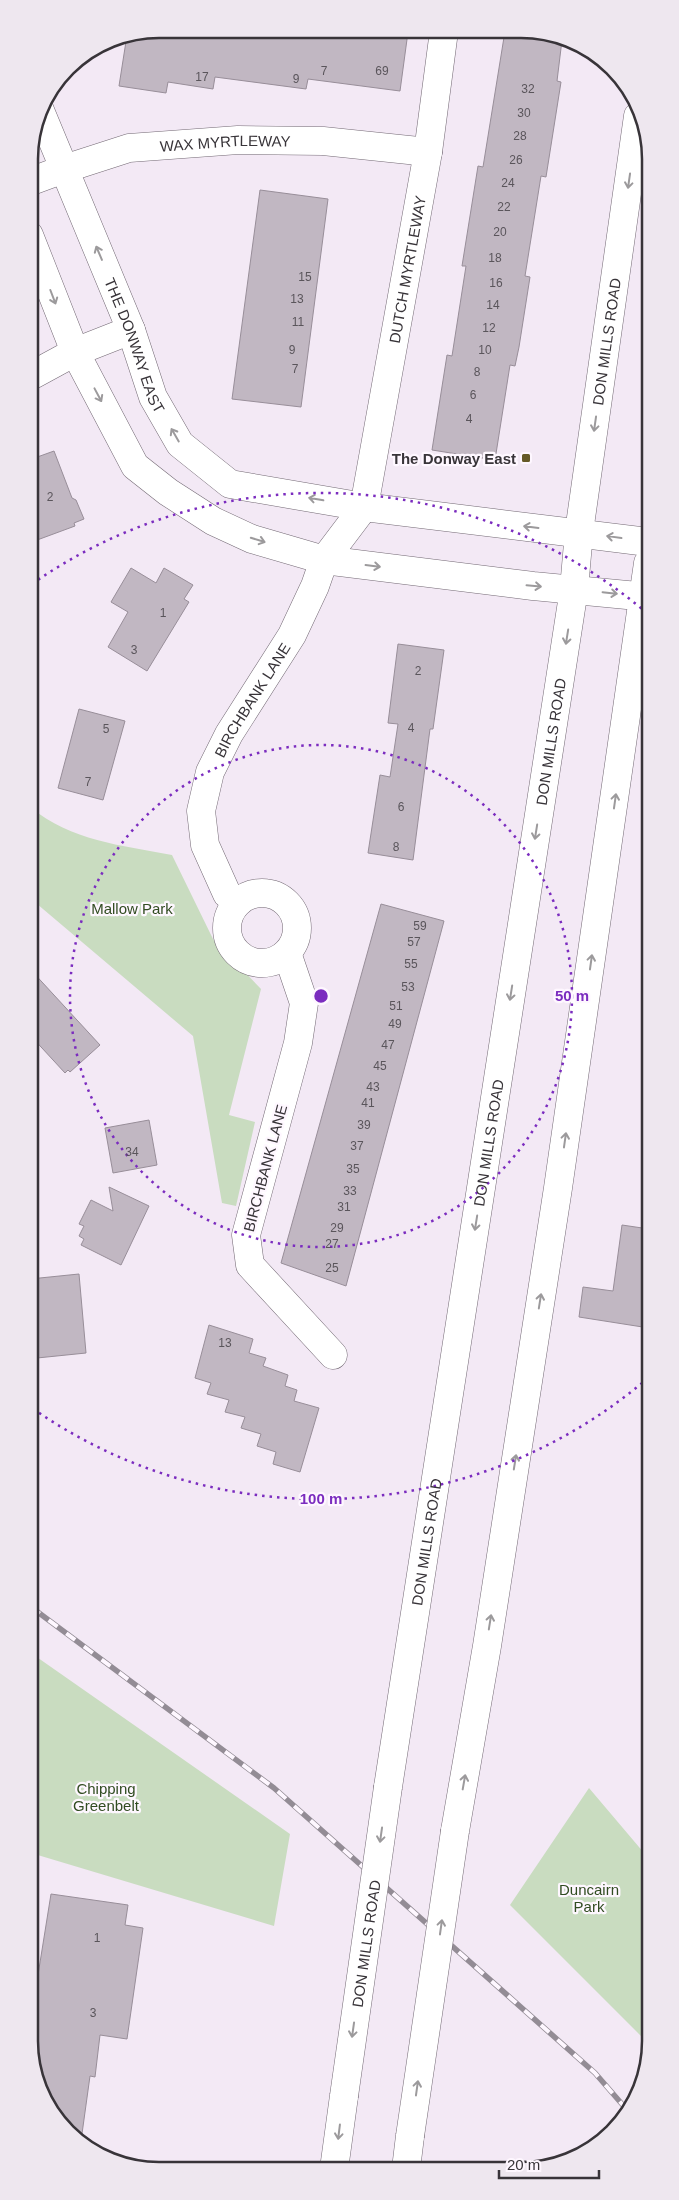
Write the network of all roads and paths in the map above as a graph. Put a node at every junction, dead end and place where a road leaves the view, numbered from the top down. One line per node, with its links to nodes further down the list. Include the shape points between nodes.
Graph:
1 (443, 38): 4 (street, DUTCH MYRTLEWAY)
2 (44, 120): 5 (street, THE DONWAY EAST)
3 (637, 126): 12 (street, DON MILLS ROAD, one-way to 12)
4 (428, 152): 5 (street, WAX MYRTLEWAY, via 323,141 238,140 129,148); 11 (street, DUTCH MYRTLEWAY)
5 (64, 168): 6 (street, WAX MYRTLEWAY); 8 (street, THE DONWAY EAST, one-way to 5)
6 (38, 178)
7 (38, 258): 9 (street, one-way to 9)
8 (131, 330): 9 (street); 11 (street, THE DONWAY EAST, one-way to 8, via 230,484 180,444 153,397)
9 (75, 352): 10 (street); 14 (street, one-way to 14, via 135,466 213,521 252,539)
10 (38, 372)
11 (364, 507): 12 (street, THE DONWAY EAST, one-way to 11); 14 (street, BIRCHBANK LANE)
12 (579, 532): 13 (street, THE DONWAY EAST, one-way to 12); 15 (street, DON MILLS ROAD)
13 (642, 541)
14 (324, 560): 15 (street, one-way to 15); 18 (street, BIRCHBANK LANE, via 292,635 229,734 210,772 202,811 205,845 227,894)
15 (574, 589): 16 (street, one-way to 16); 21 (street, DON MILLS ROAD, one-way to 21, bridge, via 388,1786)
16 (642, 597)
17 (642, 626): 22 (street, one-way to 17, bridge)
18 (238, 902): 19 (street, via 247,895 259,893 273,894 288,905 295,915 297,927 294,943); 19 (street, via 226,924 227,936 236,952 245,960 257,963 267,963)
19 (287, 953): 20 (street, BIRCHBANK LANE, via 304,1003 298,1043 246,1235 250,1265)
20 (333, 1355)
21 (335, 2162)
22 (407, 2162)

